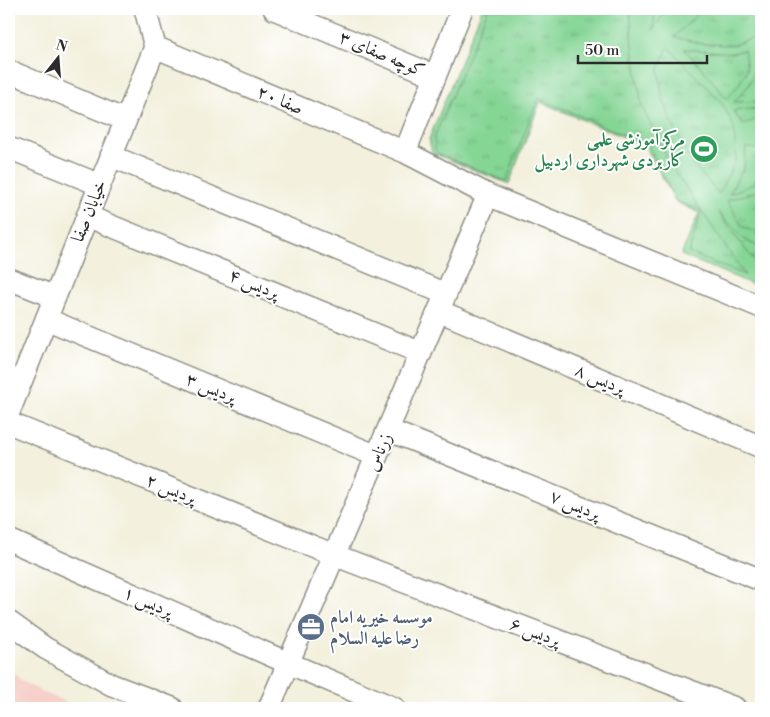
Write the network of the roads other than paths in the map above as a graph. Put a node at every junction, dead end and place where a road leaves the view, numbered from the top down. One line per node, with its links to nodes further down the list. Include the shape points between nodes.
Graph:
1 (145, 9): 4 (street)
2 (274, 9): 6 (street, کوچه صفای ۳)
3 (462, 9): 6 (street)
4 (155, 47): 7 (street, خیابان صفا); 9 (street, صفا ۲۰)
5 (9, 71): 7 (street)
6 (436, 76): 9 (street)
7 (126, 120): 10 (street, خیابان صفا)
8 (9, 148): 11 (street)
9 (405, 152): 12 (street)
10 (111, 156): 11 (street, خیابان صفا); 16 (street, پردیس ۸)
11 (100, 185): 13 (street, خیابان صفا)
12 (488, 196): 16 (street, زرناس); 17 (street)
13 (87, 216): 15 (street, خیابان صفا); 19 (street, پردیس ۴)
14 (9, 279): 15 (street)
15 (55, 297): 18 (street, خیابان صفا)
16 (443, 302): 19 (street, زرناس); 23 (street, پردیس ۸)
17 (761, 307)
18 (46, 319): 20 (street, خیابان صفا); 24 (street, پردیس ۳)
19 (421, 353): 22 (street, زرناس)
20 (9, 412)
21 (9, 423): 26 (street, پردیس ۲)
22 (388, 430): 24 (street, زرناس); 27 (street, پردیس ۷)
23 (761, 447)
24 (377, 456): 26 (street, زرناس)
25 (9, 540): 29 (street, پردیس ۱)
26 (334, 556): 29 (street, زرناس); 34 (street, پردیس ۶)
27 (761, 580)
28 (9, 622): 30 (street, via 44,648 112,685)
29 (288, 663): 32 (street, زرناس); 33 (street, پردیس ۱)
30 (126, 700): 31 (street)
31 (172, 708)
32 (269, 708)
33 (394, 708)
34 (735, 708)

